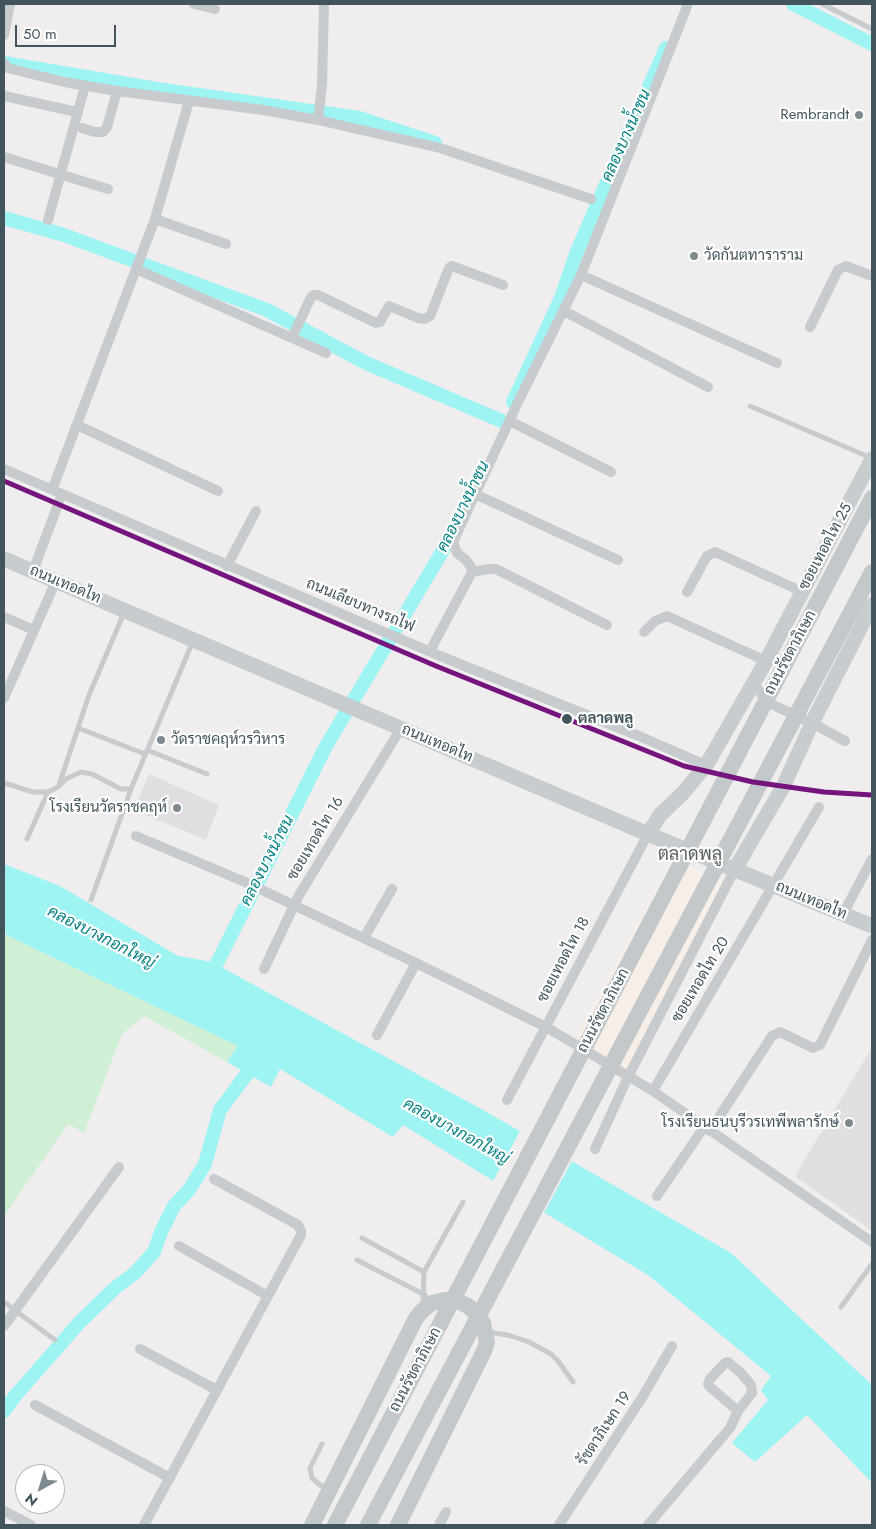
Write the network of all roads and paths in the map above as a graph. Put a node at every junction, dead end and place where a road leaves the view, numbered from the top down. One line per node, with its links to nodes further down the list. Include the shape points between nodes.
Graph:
1 (10, 4): 8 (street)
2 (194, 4): 6 (street)
3 (324, 4): 15 (street)
4 (688, 4): 25 (street)
5 (822, 4): 7 (lane)
6 (215, 9)
7 (872, 29)
8 (4, 35)
9 (4, 63): 10 (street, via 6,67 30,75)
10 (85, 86): 11 (street); 14 (street)
11 (117, 91): 13 (street); 16 (street, via 107,127 102,132)
12 (4, 96): 14 (street)
13 (189, 101): 15 (street); 21 (street)
14 (77, 112): 18 (street)
15 (318, 120): 20 (street, via 440,148)
16 (82, 128)
17 (4, 157): 18 (street)
18 (59, 174): 19 (street); 22 (street)
19 (108, 189)
20 (591, 199)
21 (154, 219): 23 (street); 24 (street)
22 (48, 220)
23 (226, 244)
24 (138, 263): 30 (street); 36 (street)
25 (581, 275): 28 (street); 32 (street)
26 (872, 276): 29 (street, via 846,266 838,270)
27 (503, 284): 30 (street, via 452,266 430,316 425,320 389,306 380,322 376,323 318,295 311,297)
28 (564, 311): 33 (street); 35 (street)
29 (810, 327)
30 (296, 330): 31 (street)
31 (326, 353)
32 (777, 363)
33 (708, 387)
34 (750, 406): 37 (lane)
35 (510, 421): 39 (street); 42 (street)
36 (77, 426): 40 (street); 41 (street)
37 (872, 459): 53 (main road, ซอยเทอดไท 25)
38 (4, 469): 41 (street, ถนนเลียบทางรถไฟ)
39 (611, 472)
40 (218, 491)
41 (57, 492): 47 (street, ถนนเลียบทางรถไฟ); 48 (street)
42 (475, 494): 46 (street); 49 (street, via 452,542)
43 (872, 498): 131 (main road, ถนนรัชดาภิเษก, bridge)
44 (256, 511): 47 (street)
45 (4, 559): 48 (main road, ถนนเทอดไท)
46 (618, 560)
47 (227, 566): 61 (street, ถนนเลียบทางรถไฟ)
48 (33, 571): 51 (main road, ถนนเทอดไท)
49 (472, 572): 57 (street, via 496,569); 61 (street)
50 (872, 572): 132 (main road, ถนนรัชดาภิเษก, bridge)
51 (56, 581): 54 (main road, ถนนเทอดไท); 58 (street)
52 (687, 592): 53 (street, via 707,556 714,552)
53 (803, 592): 62 (main road, ซอยเทอดไท 25)
54 (125, 610): 60 (main road, ถนนเทอดไท); 66 (lane, via 88,695)
55 (870, 613): 65 (main road)
56 (4, 617): 58 (street)
57 (607, 625)
58 (34, 630): 64 (street)
59 (644, 632): 62 (street, via 655,621 667,616)
60 (194, 639): 67 (main road, ถนนเทอดไท); 69 (lane)
61 (430, 652): 70 (street, ถนนเลียบทางรถไฟ)
62 (766, 661): 63 (main road, ซอยเทอดไท 25)
63 (754, 683): 65 (street, via 773,705); 70 (main road, ซอยเทอดไท 25)
64 (4, 698)
65 (812, 723): 68 (street); 81 (main road, via 783,787)
66 (78, 728): 69 (lane); 73 (lane)
67 (401, 728): 77 (main road, ถนนเทอดไท); 85 (street, ซอยเทอดไท 16)
68 (845, 741)
69 (146, 752): 71 (lane); 74 (lane)
70 (707, 764): 77 (main road, ซอยเทอดไท 25, via 660,815)
71 (207, 774)
72 (4, 783): 75 (lane, via 33,792)
73 (58, 788): 74 (lane, via 66,779 81,772 121,789); 75 (lane)
74 (131, 789): 84 (lane)
75 (48, 792): 79 (lane)
76 (818, 808): 82 (street, ซอยเทอดไท 20)
77 (648, 834): 81 (main road, ถนนเทอดไท); 92 (street, ซอยเทอดไท 18)
78 (136, 836): 85 (street)
79 (27, 839)
80 (872, 859): 86 (street)
81 (736, 869): 82 (main road, ถนนเทอดไท); 94 (street)
82 (774, 885): 86 (main road, ถนนเทอดไท); 95 (street, ซอยเทอดไท 20)
83 (392, 889): 88 (street)
84 (91, 900)
85 (294, 905): 88 (street); 91 (street, ซอยเทอดไท 16)
86 (842, 914): 87 (main road, ถนนเทอดไท)
87 (872, 926)
88 (364, 938): 90 (street)
89 (872, 940): 97 (street, via 820,1045 813,1048 780,1032 772,1036)
90 (416, 962): 92 (street); 93 (street)
91 (264, 969)
92 (546, 1026): 94 (street); 96 (street, ซอยเทอดไท 18)
93 (377, 1035)
94 (628, 1077): 95 (street); 98 (street)
95 (653, 1091): 97 (street)
96 (507, 1100)
97 (707, 1129): 101 (street); 104 (street)
98 (594, 1150)
99 (119, 1167): 113 (street)
100 (214, 1179): 109 (street, via 298,1225 301,1231)
101 (657, 1196)
102 (463, 1202): 108 (lane)
103 (362, 1238): 108 (lane)
104 (872, 1242)
105 (179, 1246): 109 (street)
106 (356, 1260): 111 (lane)
107 (872, 1264): 112 (lane)
108 (424, 1272): 111 (lane)
109 (268, 1296): 120 (street)
110 (4, 1302): 113 (lane)
111 (424, 1302): 115 (main road, via 455,1300 462,1303 478,1315); 125 (main road)
112 (841, 1307)
113 (15, 1310): 114 (street); 116 (lane)
114 (4, 1326)
115 (486, 1332): 119 (lane, via 529,1342 551,1354); 133 (main road, via 484,1351)
116 (56, 1340)
117 (672, 1346): 135 (street, รัชดาภิเษก 19)
118 (140, 1349): 120 (street)
119 (573, 1382)
120 (216, 1390): 124 (street)
121 (35, 1405): 124 (street)
122 (738, 1411): 122 (street, via 708,1384 728,1362 751,1385 752,1393); 136 (street, via 730,1428)
123 (322, 1444): 125 (lane, via 310,1468 312,1478)
124 (170, 1478): 129 (street)
125 (330, 1490): 130 (main road)
126 (4, 1512): 128 (street)
127 (446, 1512): 134 (street)
128 (30, 1525)
129 (144, 1525)
130 (312, 1525)
131 (335, 1525)
132 (368, 1525)
133 (398, 1525)
134 (439, 1525)
135 (559, 1525)
136 (648, 1525)

